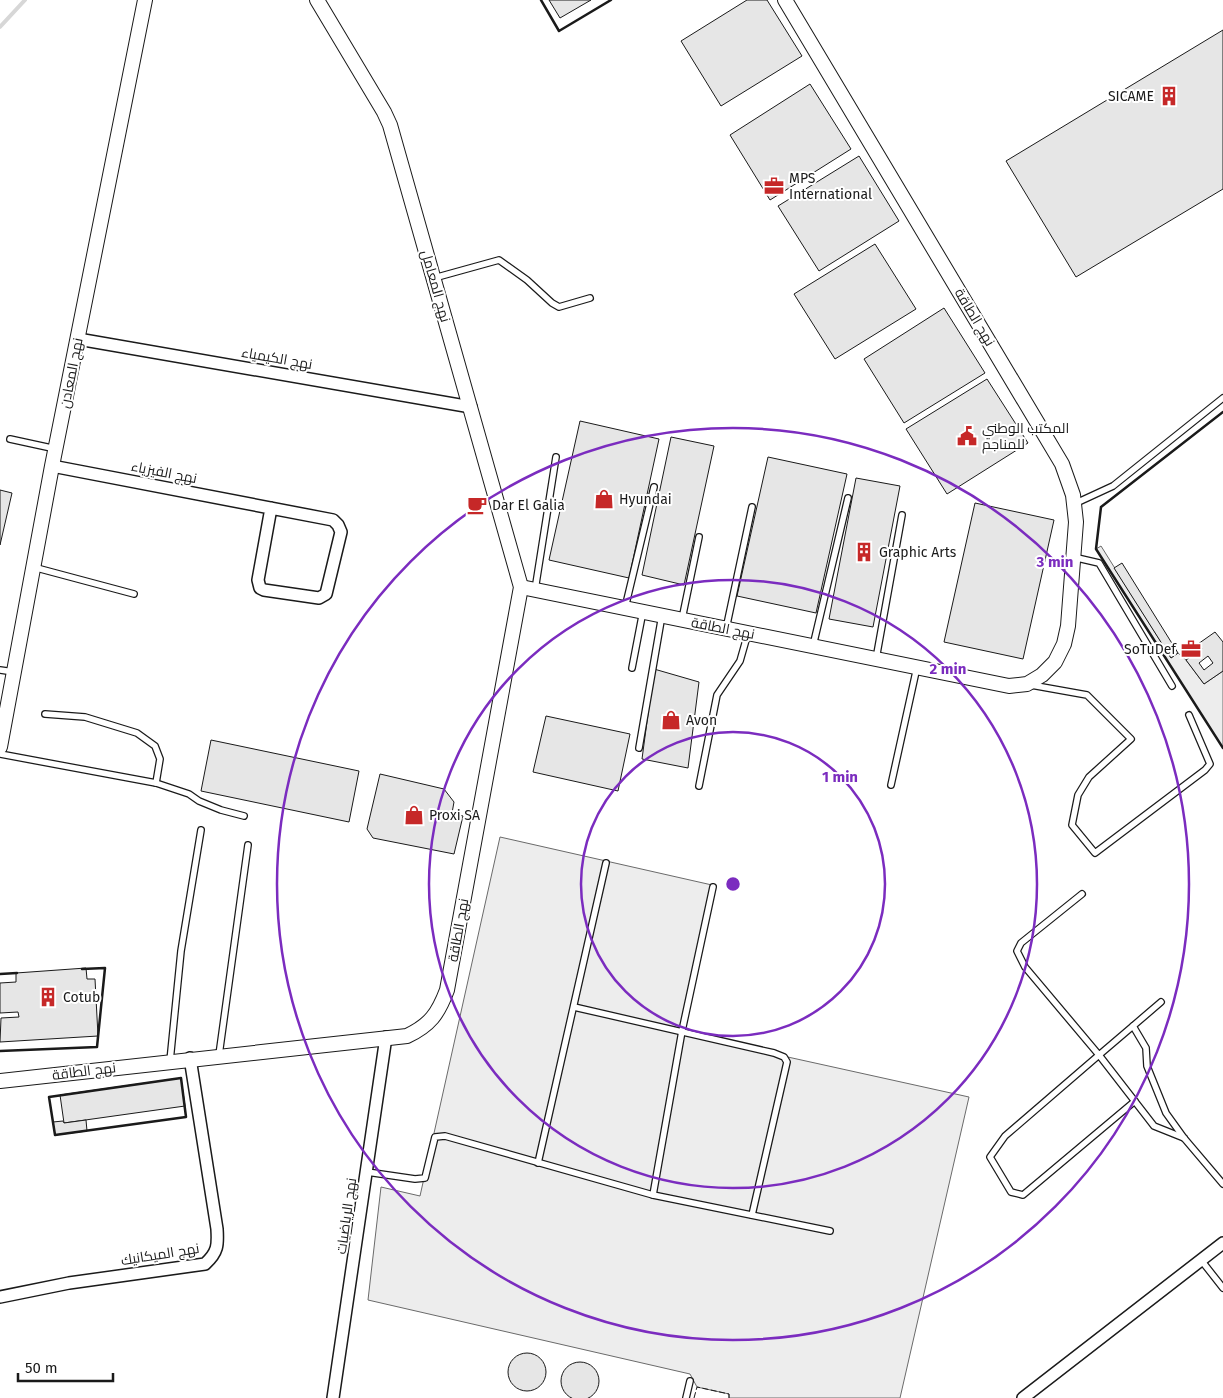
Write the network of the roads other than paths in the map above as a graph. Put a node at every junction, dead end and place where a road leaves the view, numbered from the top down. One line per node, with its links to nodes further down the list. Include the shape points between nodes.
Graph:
1 (145, 0): 6 (street, نهج المعادن)
2 (318, 0): 4 (street, نهج المعامل, via 390,125)
3 (785, 0): 15 (street, نهج الطاقة, via 1062,464)
4 (434, 278): 5 (lane, via 498,260 559,307); 8 (street, نهج المعامل)
5 (590, 298)
6 (78, 339): 8 (street, نهج الكيمياء); 10 (street, نهج المعادن)
7 (1223, 398): 15 (lane, via 1113,486)
8 (471, 408): 22 (street, نهج المعامل)
9 (10, 438): 10 (lane)
10 (56, 449): 12 (street, نهج المعادن)
11 (556, 457): 23 (lane)
12 (52, 466): 17 (street, نهج الفيزياء); 21 (street, نهج المعادن)
13 (654, 488): 25 (lane)
14 (848, 498): 31 (lane)
15 (1074, 504): 20 (street, نهج الطاقة)
16 (752, 507): 29 (lane)
17 (271, 508): 17 (street, نهج الفيزياء, via 333,520 338,525 340,532 323,597 260,588 258,580)
18 (902, 515): 32 (lane)
19 (699, 537): 28 (lane)
20 (1074, 557): 36 (street, نهج الطاقة, via 1064,644 1055,662); 37 (lane, via 1099,563)
21 (33, 567): 24 (lane); 35 (street, نهج المعادن)
22 (521, 586): 23 (street, نهج الطاقة); 57 (street, نهج الطاقة, via 447,990 440,1009 419,1030 407,1036)
23 (535, 590): 25 (street, نهج الطاقة)
24 (134, 594)
25 (625, 608): 26 (street, نهج الطاقة)
26 (643, 612): 27 (street, نهج الطاقة); 34 (lane)
27 (662, 615): 28 (street, نهج الطاقة); 42 (lane)
28 (682, 619): 29 (street, نهج الطاقة)
29 (726, 628): 30 (street, نهج الطاقة)
30 (748, 633): 31 (street, نهج الطاقة); 46 (lane, via 740,661 717,695)
31 (813, 646): 32 (street, نهج الطاقة)
32 (876, 659): 33 (street, نهج الطاقة)
33 (917, 667): 36 (street, نهج الطاقة, via 1009,686); 45 (lane)
34 (632, 668)
35 (7, 671): 40 (street, نهج المعادن)
36 (1027, 684): 39 (lane, via 1087,695 1130,739 1089,778 1078,795 1072,825 1095,852 1210,764)
37 (1172, 686)
38 (46, 714): 44 (lane, via 85,717 137,733 155,746 160,759)
39 (1189, 715)
40 (1, 732): 41 (street, نهج المعادن)
41 (0, 747)
42 (638, 748)
43 (0, 754): 44 (lane)
44 (156, 783): 47 (lane)
45 (891, 785)
46 (699, 786)
47 (244, 816)
48 (201, 830): 61 (lane, via 181,950)
49 (248, 844): 59 (lane)
50 (606, 863): 54 (lane)
51 (713, 887): 56 (lane)
52 (1082, 894): 58 (lane, via 1021,943 1017,951 1024,968)
53 (1161, 1002): 55 (lane)
54 (574, 1007): 56 (lane); 65 (lane)
55 (1133, 1026): 58 (lane); 64 (lane, via 1146,1048 1147,1066 1166,1113)
56 (682, 1031): 68 (lane); 69 (lane, via 774,1052 784,1056 788,1062)
57 (386, 1038): 59 (street, نهج الطاقة); 66 (street, نهج الرياضيات)
58 (1099, 1055): 63 (lane); 63 (lane, via 1005,1136 990,1157 1012,1192 1023,1195)
59 (219, 1056): 60 (street, نهج الطاقة)
60 (190, 1058): 61 (street, نهج الطاقة); 74 (street, نهج الميكانيك, via 217,1229 218,1243 214,1256 205,1264 69,1283)
61 (170, 1061): 62 (street, نهج الطاقة)
62 (0, 1081)
63 (1135, 1101): 64 (lane, via 1154,1126)
64 (1184, 1138): 67 (lane)
65 (538, 1162): 66 (lane, via 444,1136 435,1138 425,1178); 68 (lane)
66 (367, 1172): 76 (street, نهج الرياضيات)
67 (1223, 1184)
68 (653, 1195): 69 (lane)
69 (752, 1215): 70 (lane)
70 (830, 1231)
71 (1223, 1243): 72 (street)
72 (1201, 1260): 73 (lane); 78 (street)
73 (1223, 1288)
74 (0, 1298)
75 (690, 1381): 77 (lane)
76 (333, 1398)
77 (686, 1398)
78 (1023, 1398)

